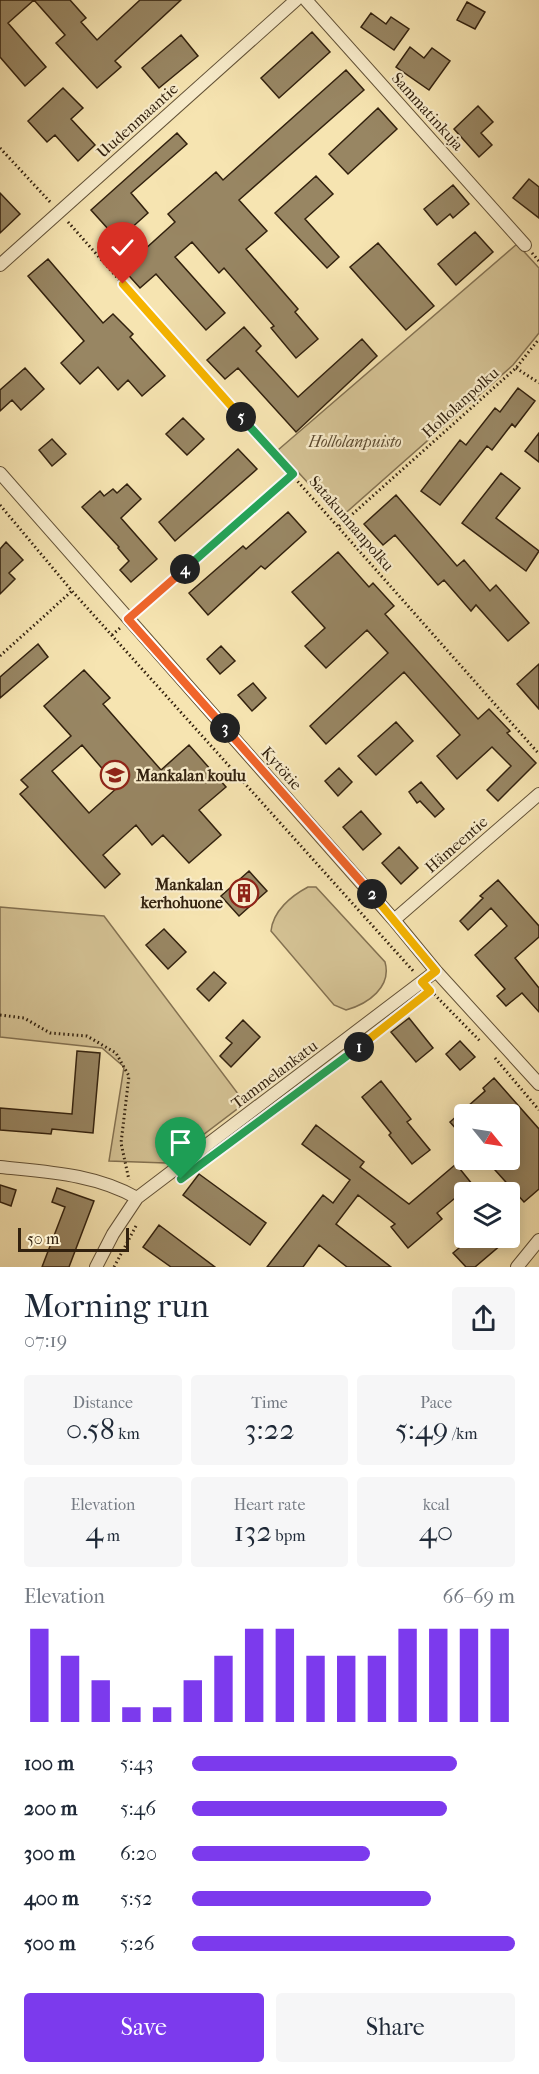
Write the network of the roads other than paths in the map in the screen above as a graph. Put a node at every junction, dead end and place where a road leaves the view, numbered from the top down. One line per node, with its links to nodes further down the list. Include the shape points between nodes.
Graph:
1 (296, 0): 4 (street, Uudenmaantie)
2 (306, 0): 3 (street, Sammatinkuja)
3 (525, 245)
4 (0, 264)
5 (0, 474): 7 (street, Kytötie)
6 (539, 794): 7 (street, Hämeentie)
7 (394, 920): 8 (street, Kytötie)
8 (436, 971): 9 (street, Kytötie); 11 (street, Tammelankatu)
9 (539, 1084)
10 (0, 1167): 11 (street, via 68,1174 117,1187)
11 (134, 1197): 13 (street, Tammelankatu)
12 (539, 1240): 14 (street)
13 (96, 1267)
14 (517, 1267)

